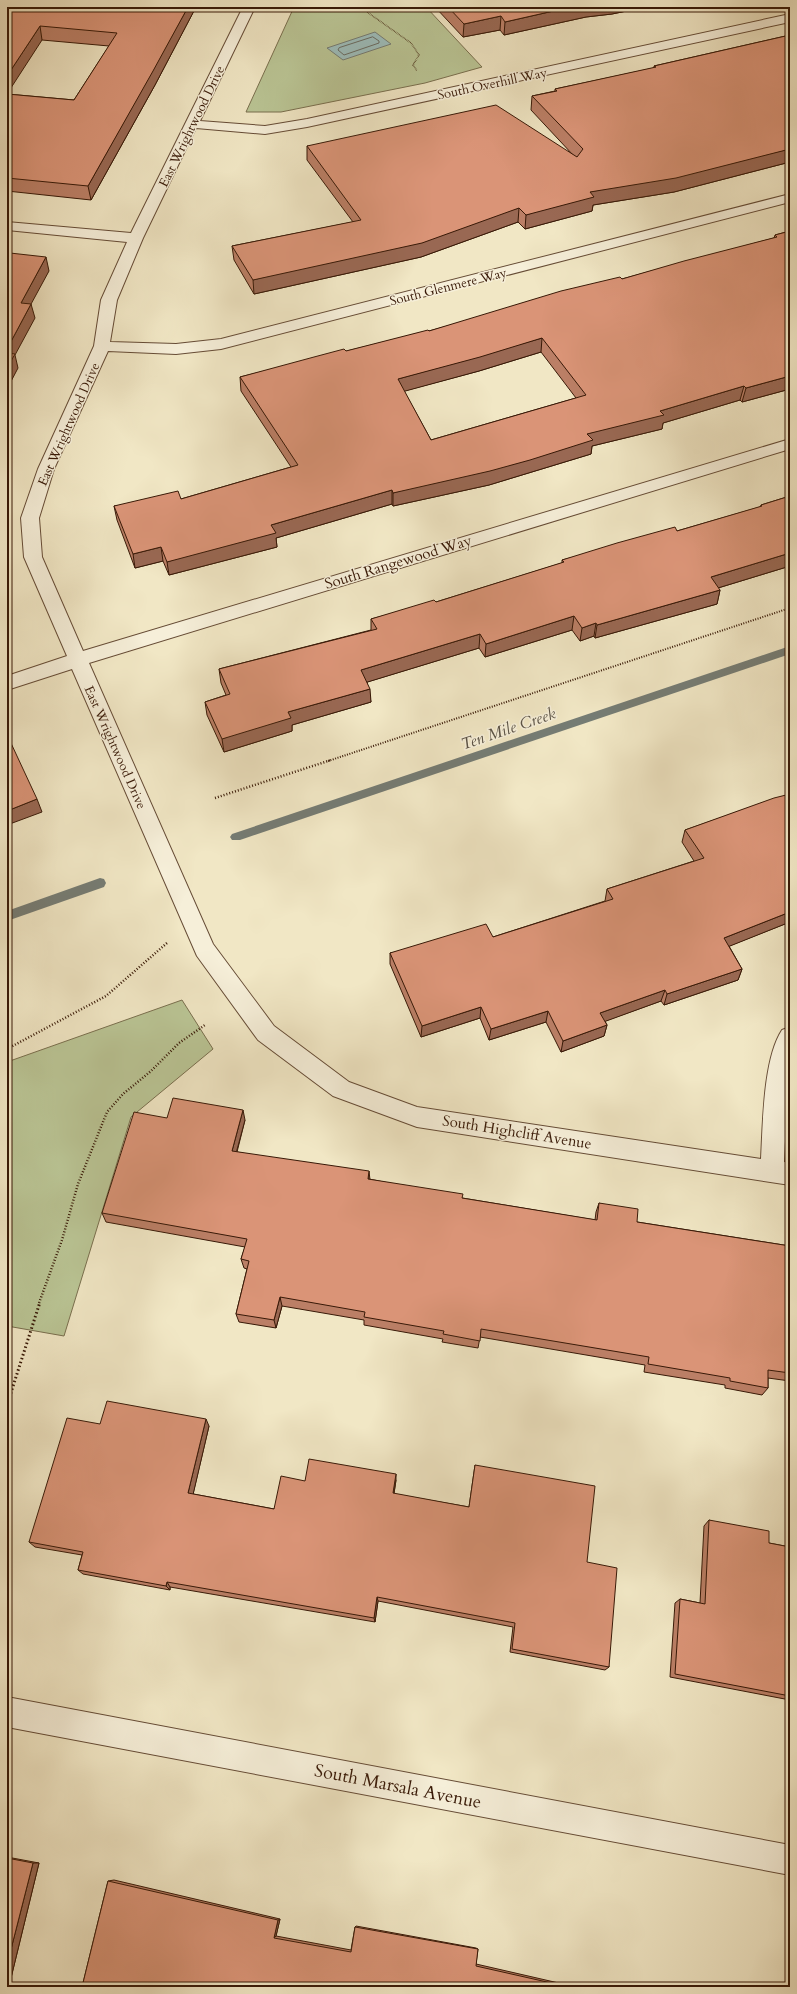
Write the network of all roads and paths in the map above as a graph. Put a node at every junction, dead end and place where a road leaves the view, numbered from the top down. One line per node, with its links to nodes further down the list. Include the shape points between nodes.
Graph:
1 (249, 7): 5 (street, East Wrightwood Drive)
2 (360, 7): 4 (path, via 411,42 419,56 413,65)
3 (790, 18): 5 (street, South Overhill Way, via 307,123 264,130)
4 (421, 77)
5 (193, 124): 8 (street, East Wrightwood Drive)
6 (790, 198): 9 (street, South Glenmere Way, via 221,344 176,349)
7 (7, 226): 8 (street)
8 (136, 238): 9 (street, East Wrightwood Drive, via 109,300)
9 (102, 346): 12 (street, East Wrightwood Drive, via 46,469 30,518 33,557)
10 (790, 444): 12 (street, South Rangewood Way)
11 (790, 608): 14 (path)
12 (78, 660): 13 (street, South Rangewood Way); 17 (street, East Wrightwood Drive, via 205,950)
13 (7, 683)
14 (215, 798)
15 (170, 940): 19 (path, via 106,996)
16 (205, 1026): 21 (path, via 179,1043 107,1112 78,1184)
17 (266, 1033): 20 (street, South Highcliff Avenue, via 341,1089 417,1117)
18 (790, 1037): 20 (street, via 786,1043 776,1093)
19 (7, 1049)
20 (781, 1172)
21 (7, 1405)
22 (7, 1712): 23 (street, South Marsala Avenue)
23 (790, 1860)

